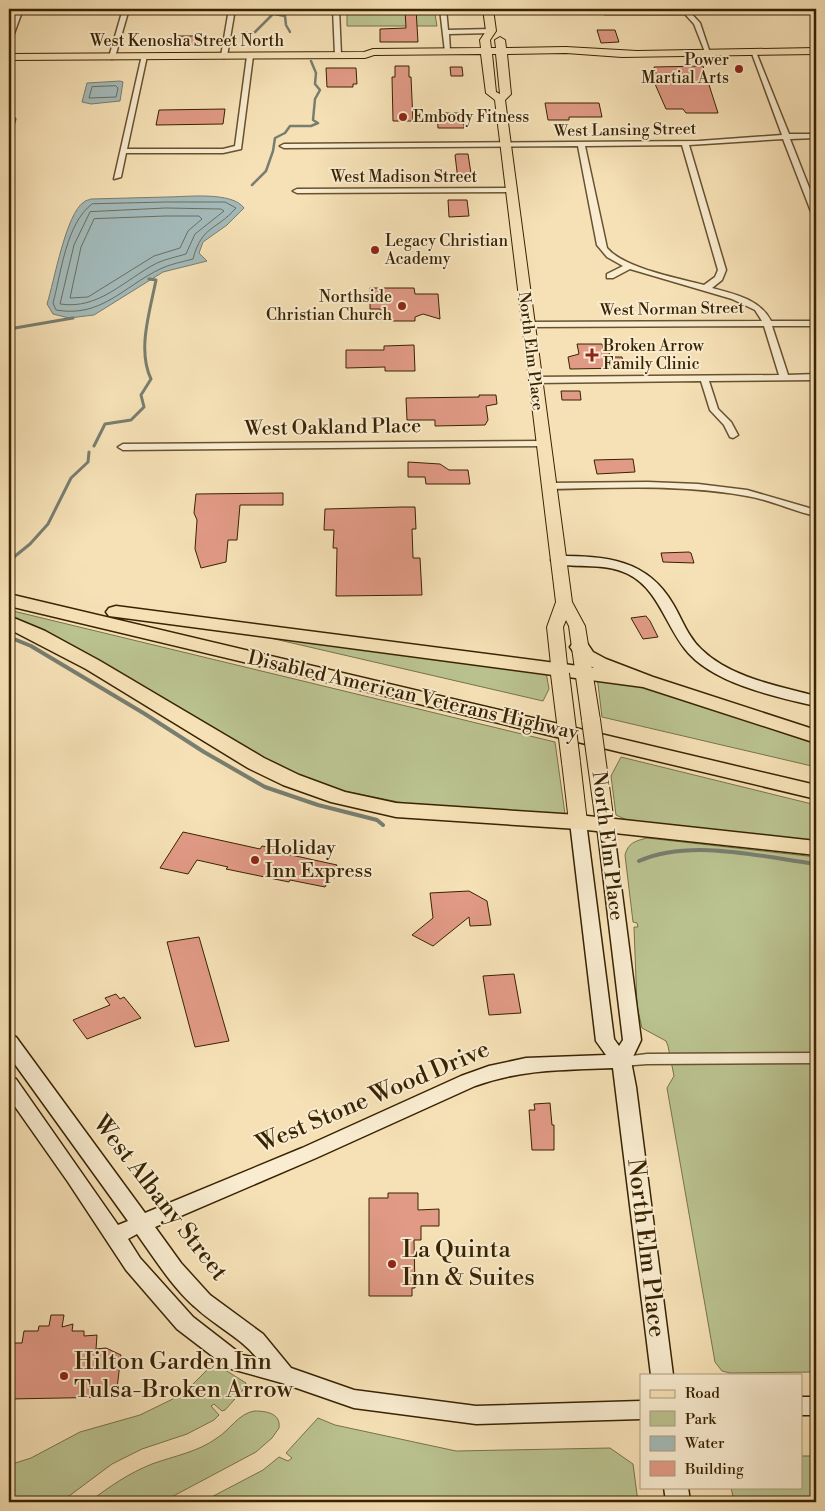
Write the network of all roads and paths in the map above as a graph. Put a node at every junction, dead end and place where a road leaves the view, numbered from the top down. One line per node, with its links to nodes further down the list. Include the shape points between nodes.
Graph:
1 (20, 9): 11 (street)
2 (126, 9): 24 (street)
3 (232, 9): 21 (street)
4 (336, 9): 18 (street)
5 (443, 9): 9 (street)
6 (488, 9): 10 (main road, North Elm Place)
7 (685, 10): 8 (street); 14 (street, via 697,23)
8 (605, 12)
9 (445, 32): 10 (street); 12 (street)
10 (490, 32): 16 (main road, North Elm Place, via 485,40); 17 (main road, North Elm Place, via 501,40)
11 (9, 39)
12 (447, 51): 16 (main road, West Kenosha Street North); 19 (main road, West Kenosha Street North, via 374,52)
13 (816, 51): 15 (main road, West Kenosha Street North)
14 (708, 52): 15 (main road, West Kenosha Street North); 17 (main road, West Kenosha Street North)
15 (753, 52): 28 (street)
16 (486, 54): 17 (main road, West Kenosha Street North); 19 (main road, West Kenosha Street North, via 372,58); 25 (main road, North Elm Place, via 492,93)
17 (503, 54): 25 (main road, North Elm Place, via 506,94)
18 (338, 55): 19 (main road, West Kenosha Street North); 22 (main road, West Kenosha Street North)
19 (365, 55)
20 (144, 56): 21 (main road, West Kenosha Street North); 24 (main road, West Kenosha Street North); 34 (street)
21 (224, 56): 22 (main road, West Kenosha Street North)
22 (250, 56): 34 (street, via 238,147)
23 (9, 57): 24 (main road, West Kenosha Street North)
24 (112, 57)
25 (500, 99): 31 (main road, North Elm Place)
26 (9, 116): 27 (street)
27 (9, 126)
28 (787, 136): 29 (street, West Lansing Street); 30 (street, West Lansing Street); 38 (street)
29 (816, 136)
30 (685, 143): 32 (street, West Lansing Street); 41 (street, via 722,270)
31 (506, 144): 32 (street, West Lansing Street); 33 (street, West Lansing Street); 36 (main road, North Elm Place)
32 (581, 144): 39 (street, via 601,245 610,256)
33 (284, 146)
34 (123, 152): 35 (street)
35 (117, 177)
36 (511, 190): 37 (street, West Madison Street); 44 (main road, North Elm Place)
37 (297, 191)
38 (816, 214)
39 (630, 266): 40 (street); 41 (street)
40 (610, 276)
41 (706, 288): 42 (street, via 752,304 762,312)
42 (767, 323): 43 (street, West Norman Street); 44 (street, West Norman Street); 47 (street)
43 (816, 323)
44 (528, 325): 48 (main road, North Elm Place)
45 (816, 377): 47 (street)
46 (704, 378): 47 (street); 48 (street); 49 (street, via 714,410 728,424)
47 (784, 378)
48 (535, 380): 50 (main road, North Elm Place)
49 (733, 435)
50 (544, 444): 51 (street, West Oakland Place); 52 (main road, North Elm Place)
51 (123, 446)
52 (549, 486): 53 (street, via 718,489 759,496); 54 (main road, North Elm Place)
53 (816, 513)
54 (558, 560): 57 (main road, North Elm Place); 64 (main road, via 613,564 645,578 664,602 687,643 705,660 734,676)
55 (9, 587): 58 (highway, Disabled American Veterans Highway)
56 (9, 600): 67 (highway, Disabled American Veterans Highway)
57 (564, 602): 60 (main road, North Elm Place, via 577,626); 61 (main road, North Elm Place, via 555,627)
58 (116, 612): 61 (highway); 66 (highway, Disabled American Veterans Highway)
59 (9, 622): 68 (highway, via 93,665 256,763 314,789 396,810 458,816)
60 (580, 647): 62 (main road, North Elm Place); 63 (highway, via 591,660)
61 (560, 672): 62 (highway); 68 (main road, North Elm Place, bridge)
62 (585, 675): 63 (highway); 69 (main road, North Elm Place, bridge)
63 (646, 681): 65 (highway)
64 (816, 701)
65 (816, 737)
66 (816, 778)
67 (816, 792)
68 (577, 812): 69 (highway); 73 (main road, North Elm Place, via 605,1041)
69 (605, 824): 70 (highway); 73 (main road, North Elm Place, via 632,1040)
70 (816, 848)
71 (9, 1042): 75 (main road, West Albany Street)
72 (816, 1058): 73 (street, West Stone Wood Drive)
73 (621, 1061): 75 (main road, West Stone Wood Drive, via 526,1065 478,1078); 78 (main road, North Elm Place)
74 (9, 1084): 76 (main road)
75 (140, 1224): 76 (main road, West Stone Wood Drive); 77 (main road, West Albany Street, via 202,1301 255,1340)
76 (115, 1236): 77 (main road, via 133,1264 185,1324 236,1362)
77 (283, 1374): 81 (main road, via 354,1399 476,1415)
78 (662, 1374)
79 (802, 1406): 80 (main road)
80 (816, 1406)
81 (640, 1410)
82 (676, 1488): 83 (main road)
83 (678, 1502)

